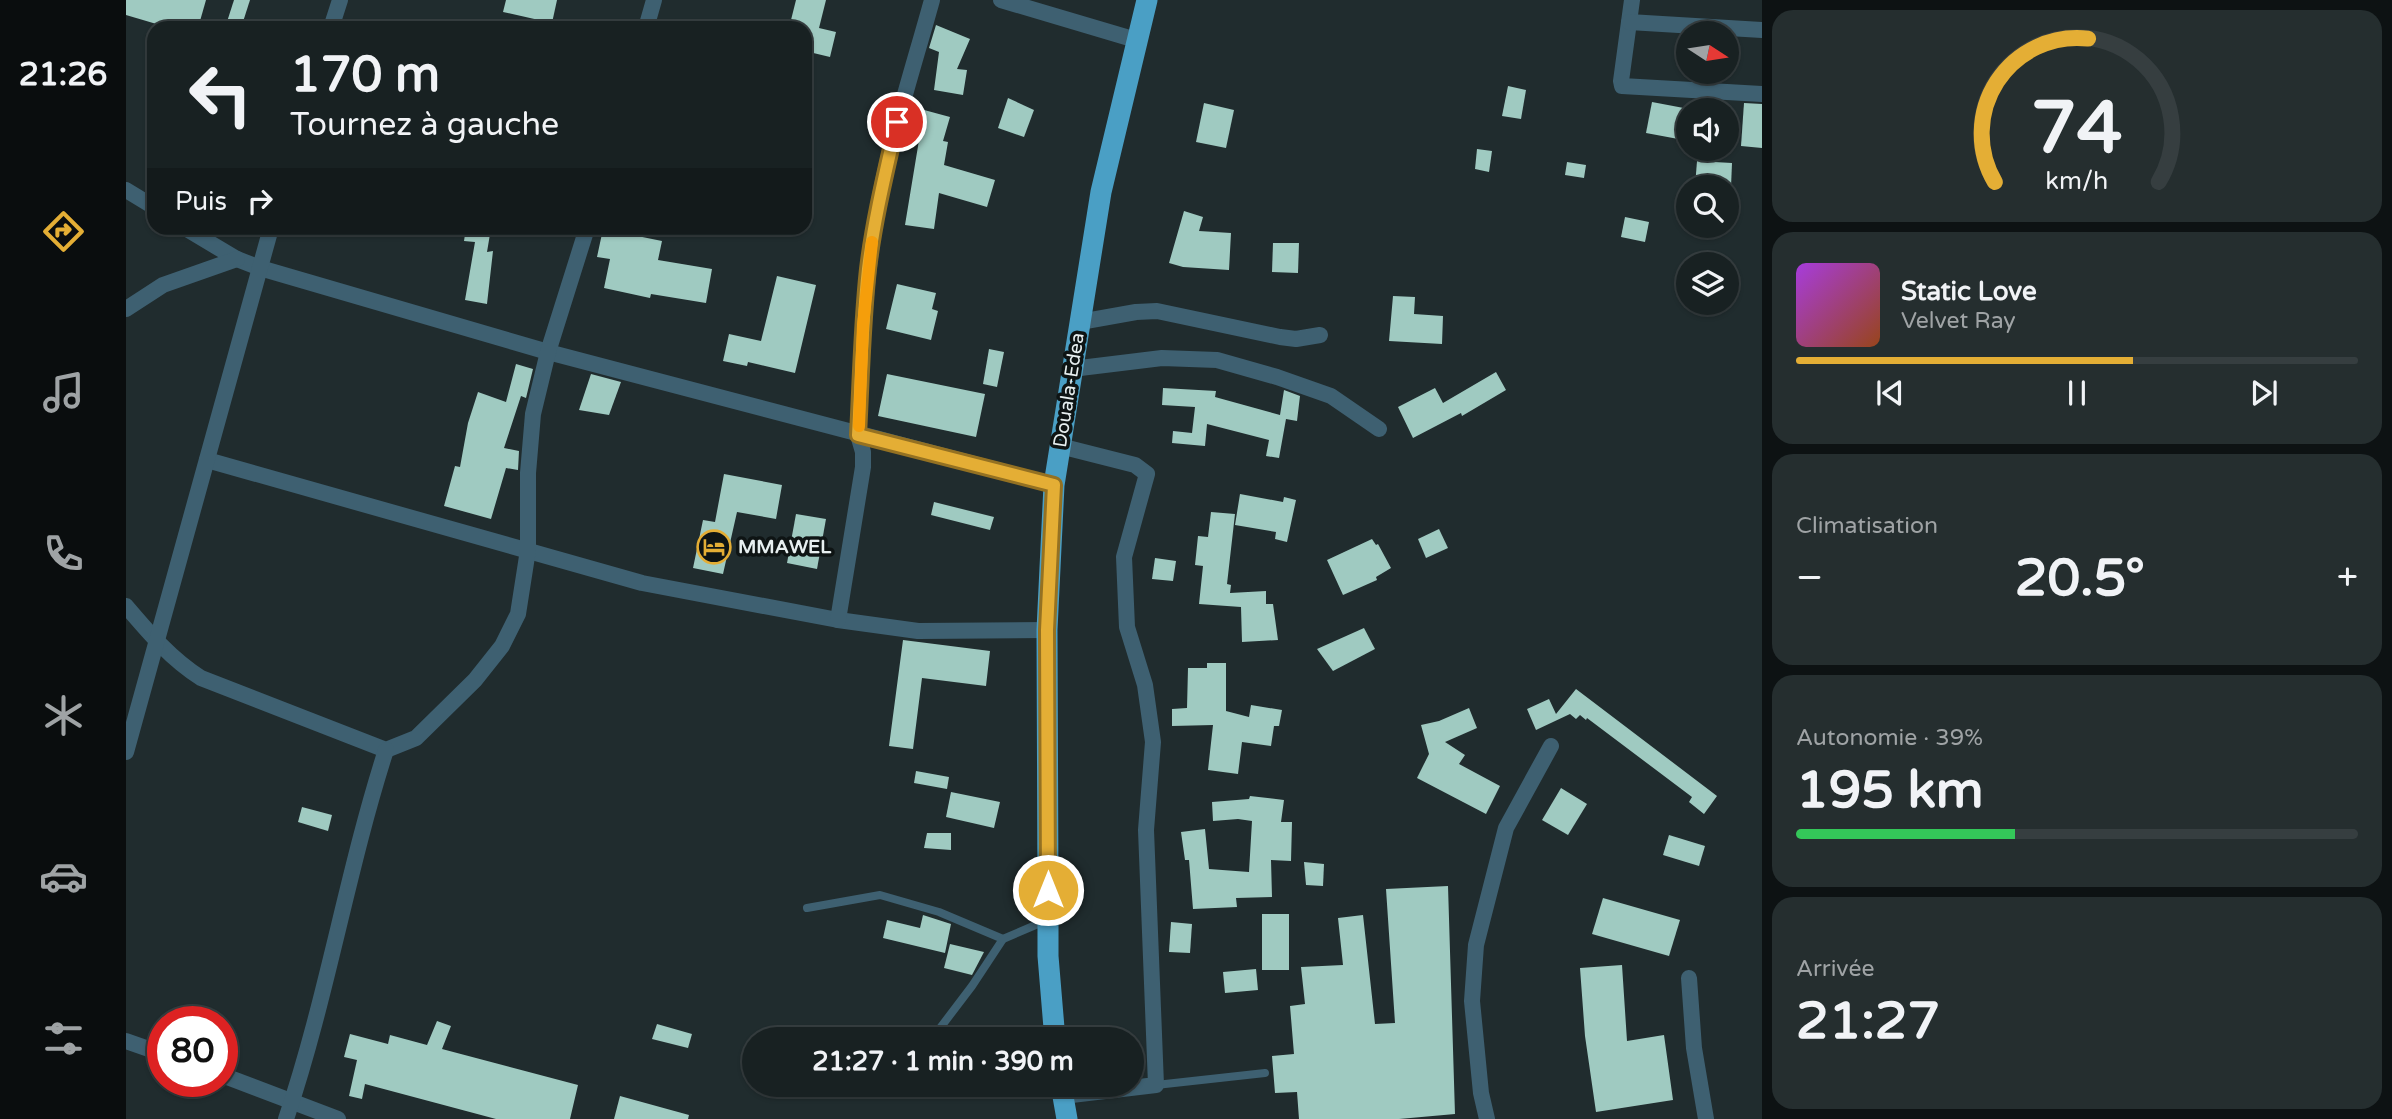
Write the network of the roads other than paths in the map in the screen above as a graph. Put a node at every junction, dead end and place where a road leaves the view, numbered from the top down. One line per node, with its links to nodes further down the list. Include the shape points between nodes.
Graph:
1 (340, 0): 7 (street)
2 (654, 0): 8 (street)
3 (932, 0): 26 (street, via 879,197 863,325)
4 (1001, 0): 11 (street)
5 (1147, 0): 11 (highway, Douala-Edea)
6 (1632, 0): 9 (street)
7 (333, 21)
8 (648, 21)
9 (1629, 22): 10 (street); 12 (street, via 1622,86)
10 (1762, 30)
11 (1136, 40): 21 (highway, Douala-Edea, via 1101,192)
12 (1762, 94)
13 (126, 190): 14 (street)
14 (147, 203)
15 (197, 235): 18 (street)
16 (269, 235): 19 (street)
17 (585, 235): 23 (street)
18 (237, 259): 19 (street); 20 (street, via 163,285)
19 (260, 268): 23 (street); 28 (street)
20 (126, 309)
21 (1080, 322): 22 (street, via 1157,311 1280,337); 24 (highway, Douala-Edea)
22 (1320, 335)
23 (548, 352): 26 (street); 30 (street, via 533,414)
24 (1072, 369): 25 (street, via 1162,358 1217,360 1331,396); 27 (highway, Douala-Edea)
25 (1379, 429)
26 (858, 435): 29 (street); 32 (street, via 863,467)
27 (1060, 446): 29 (highway, Douala-Edea); 48 (street, via 1135,465 1147,474 1124,557 1127,626 1145,685 1153,742 1146,830)
28 (207, 460): 30 (street); 34 (street)
29 (1054, 485): 33 (highway, Douala-Edea)
30 (528, 550): 32 (street, via 642,583); 36 (street, via 518,614 502,646 416,738)
31 (126, 606): 34 (street)
32 (838, 620): 33 (street, via 918,631)
33 (1047, 630): 39 (highway, Douala-Edea)
34 (156, 641): 36 (street, via 201,678); 37 (street)
35 (1551, 746): 55 (street, via 1506,828 1476,945 1472,1001)
36 (386, 750): 51 (street)
37 (126, 752)
38 (807, 908): 40 (lane, via 880,895 939,912)
39 (1048, 920): 40 (lane); 43 (highway, Douala-Edea)
40 (1003, 939): 42 (lane)
41 (1689, 978): 56 (street)
42 (941, 1027)
43 (1054, 1027)
44 (126, 1041): 45 (street)
45 (147, 1048)
46 (1265, 1073): 48 (lane)
47 (238, 1081): 51 (street)
48 (1156, 1085): 49 (street)
49 (1144, 1086)
50 (1063, 1097): 54 (highway)
51 (292, 1102): 52 (street); 53 (street)
52 (286, 1119)
53 (338, 1119)
54 (1067, 1119)
55 (1487, 1119)
56 (1706, 1119)

